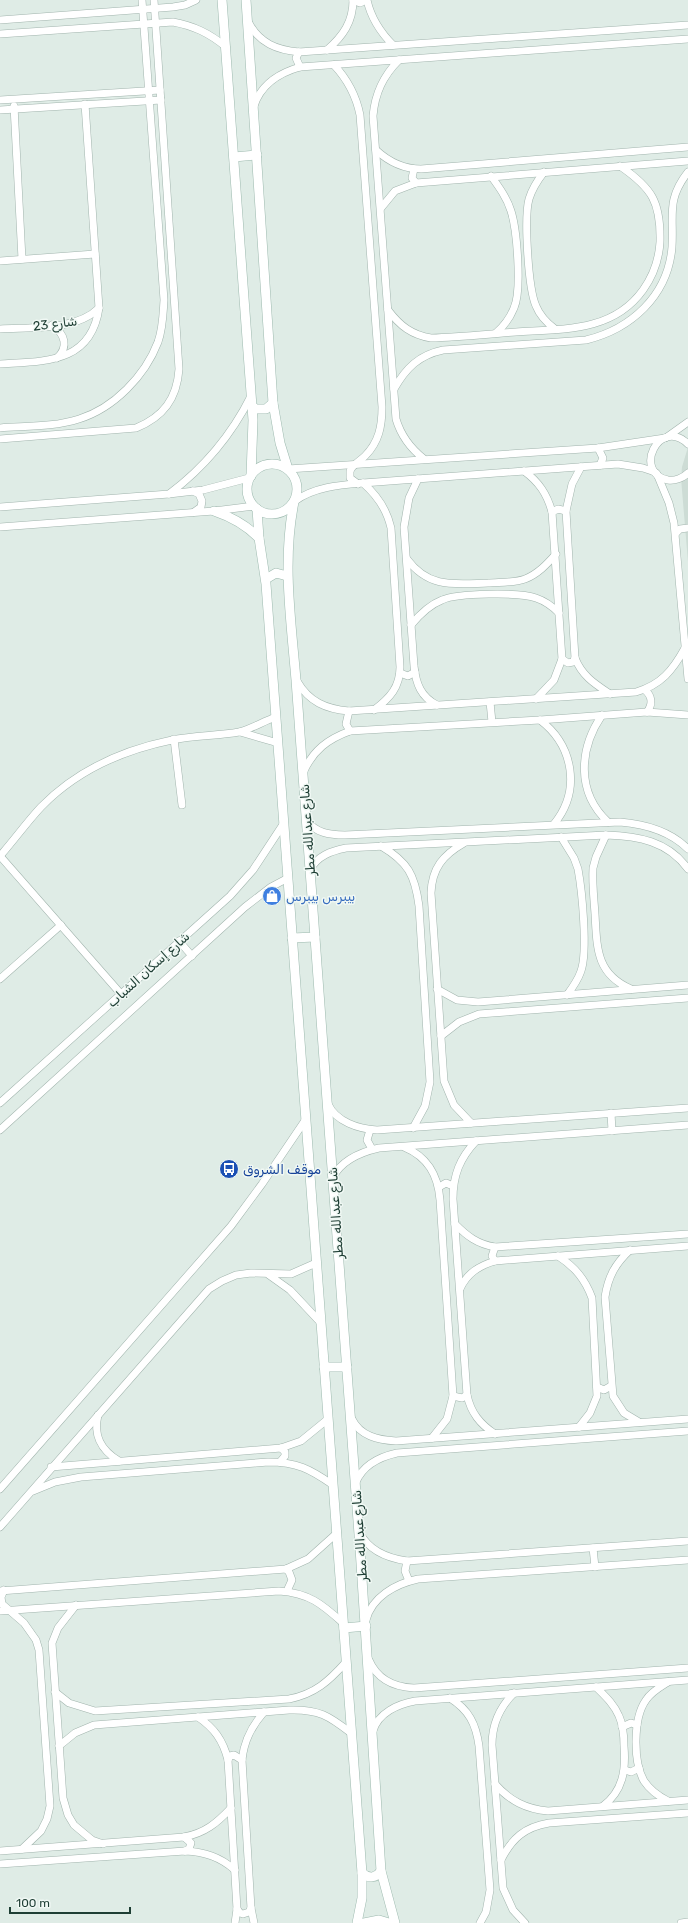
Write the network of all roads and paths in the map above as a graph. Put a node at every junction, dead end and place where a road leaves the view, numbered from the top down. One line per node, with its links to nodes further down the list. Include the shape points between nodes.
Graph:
1 (142, 0): 9 (street)
2 (154, 0): 8 (street)
3 (196, 0): 8 (street, via 186,5)
4 (222, 0): 19 (street)
5 (246, 0): 11 (street)
6 (353, 0): 7 (street, via 360,3); 21 (street, via 350,22)
7 (367, 0): 18 (street, via 373,20)
8 (154, 8): 9 (street); 12 (street)
9 (142, 9): 10 (street); 13 (street)
10 (0, 20)
11 (247, 20): 22 (street, via 253,32 262,40 286,51); 33 (street)
12 (155, 22): 13 (street); 19 (street, via 188,24 202,30); 26 (street)
13 (143, 23): 16 (street); 27 (street)
14 (688, 25): 15 (street)
15 (571, 33): 18 (street); 20 (street)
16 (0, 34)
17 (688, 39): 20 (street)
18 (393, 45): 21 (street)
19 (226, 47): 39 (street)
20 (572, 48): 23 (street)
21 (327, 50): 22 (street)
22 (299, 52): 25 (street, via 296,58)
23 (400, 60): 24 (street); 37 (street, via 383,79 374,103)
24 (334, 65): 25 (street); 56 (street, via 354,92 360,115)
25 (300, 67): 33 (street, via 270,81 257,96)
26 (160, 90): 27 (street); 31 (street)
27 (148, 91): 29 (street); 30 (street)
28 (0, 100): 29 (street)
29 (14, 100): 34 (street)
30 (149, 100): 31 (street); 32 (street); 78 (street, via 164,300 157,343 134,381 118,397 94,413 63,423)
31 (161, 100): 80 (street, via 180,370 174,395 159,416 136,428)
32 (84, 104): 34 (street); 52 (street)
33 (254, 108): 38 (street)
34 (14, 109): 35 (street); 53 (street)
35 (0, 110)
36 (688, 147): 42 (street)
37 (376, 150): 42 (street, via 393,163); 47 (street)
38 (257, 154): 39 (street); 73 (street)
39 (234, 157): 72 (street)
40 (688, 160): 41 (street)
41 (620, 166): 43 (street); 48 (street, via 648,189)
42 (414, 169): 46 (street, via 412,178)
43 (544, 172): 45 (street); 50 (street, via 530,195)
44 (688, 172): 49 (street, via 676,192)
45 (491, 176): 46 (street); 51 (street, via 508,202)
46 (416, 183): 47 (street, via 395,191)
47 (381, 208): 55 (street)
48 (659, 218): 49 (street, via 665,215); 59 (street, via 660,246 657,259 647,284)
49 (671, 218): 62 (street, via 672,248 664,277 654,297)
50 (526, 223): 51 (street, via 520,221); 57 (street)
51 (514, 224): 58 (street)
52 (95, 254): 53 (street); 60 (street)
53 (22, 259): 54 (street)
54 (0, 261)
55 (385, 268): 56 (street); 61 (street)
56 (372, 269): 76 (street)
57 (531, 281): 58 (street, via 525,285); 65 (street, via 536,306)
58 (518, 282): 66 (street, via 515,308 510,318)
59 (630, 305): 62 (street); 65 (street, via 596,324)
60 (99, 308): 63 (street, شارع 23, via 81,321); 69 (street, شارع 23, via 97,320 87,341 68,355)
61 (388, 310): 67 (street, via 411,332 426,337); 71 (street)
62 (639, 314): 68 (street, via 614,331 586,340)
63 (52, 325): 64 (street, شارع 23); 69 (street, via 63,335 65,342 64,348)
64 (0, 329)
65 (555, 329): 66 (street)
66 (496, 333): 67 (street)
67 (442, 338): 68 (street, via 440,342)
68 (443, 350): 71 (street, via 428,354 414,362)
69 (56, 358): 70 (street, شارع 23)
70 (0, 364)
71 (394, 389): 75 (street)
72 (251, 396): 74 (street); 95 (street, via 222,444 198,471)
73 (273, 403): 74 (street, via 266,409 256,409); 87 (street, via 280,443)
74 (252, 406): 91 (street)
75 (396, 418): 76 (street); 83 (street, via 409,446)
76 (382, 420): 84 (street, via 381,430 372,449)
77 (688, 422): 79 (street)
78 (0, 428)
79 (666, 438): 81 (street, via 681,439); 82 (street); 89 (street, via 654,446 651,452 651,466)
80 (0, 439)
81 (688, 444)
82 (598, 448): 83 (street); 85 (street, via 603,458)
83 (424, 459): 84 (street)
84 (356, 464): 87 (street); 93 (street, via 349,474 352,481)
85 (600, 465): 86 (street); 89 (street, via 630,465)
86 (581, 467): 88 (street); 100 (street, via 570,488)
87 (288, 469): 91 (street, via 271,463 259,467); 96 (street, via 296,478 297,496)
88 (524, 472): 92 (street); 102 (street, via 546,493)
89 (656, 473): 90 (street, via 662,478 675,480); 107 (street, via 670,503)
90 (688, 473)
91 (250, 477): 94 (street); 98 (street, via 247,493)
92 (418, 479): 93 (street); 104 (street, via 410,498)
93 (361, 483): 96 (street, via 314,491); 105 (street, via 378,499 389,518)
94 (193, 491): 95 (street); 101 (street, via 199,494 202,501)
95 (169, 494): 97 (street)
96 (294, 502): 98 (street, via 286,510 274,514); 111 (street, شارع عبدالله مطر, via 288,538)
97 (0, 507)
98 (256, 508): 99 (street); 108 (street, شارع عبدالله مطر)
99 (214, 511): 101 (street); 108 (street, via 243,524)
100 (566, 511): 102 (street, via 558,509); 121 (street)
101 (194, 512): 103 (street)
102 (552, 512): 109 (street)
103 (0, 527)
104 (404, 527): 105 (street, via 396,525); 110 (street)
105 (391, 528): 124 (street)
106 (688, 528): 107 (street, via 680,529)
107 (676, 533): 117 (street)
108 (259, 538): 112 (street, شارع عبدالله مطر)
109 (556, 554): 113 (street, via 535,574); 118 (street)
110 (406, 558): 114 (street, via 430,579); 119 (street)
111 (287, 576): 112 (street, via 276,573); 126 (street, شارع عبدالله مطر)
112 (266, 579): 137 (street, شارع عبدالله مطر)
113 (518, 581): 114 (street); 115 (street, via 521,588)
114 (451, 584): 116 (street, via 448,591)
115 (518, 594): 116 (street); 118 (street, via 536,598 553,606)
116 (452, 596): 119 (street, via 433,604)
117 (685, 604): 120 (street)
118 (559, 613): 122 (street)
119 (411, 625): 123 (street)
120 (685, 648): 125 (street); 127 (street, via 665,677)
121 (575, 658): 122 (street, via 568,663); 128 (street, via 586,677)
122 (562, 659): 129 (street, via 554,680)
123 (415, 672): 124 (street, via 408,676); 131 (street, via 416,681 424,696)
124 (400, 673): 132 (street, via 395,690)
125 (688, 679)
126 (296, 680): 133 (street, via 311,700 323,706); 146 (street, شارع عبدالله مطر)
127 (645, 690): 128 (street); 134 (street, via 651,703)
128 (610, 694): 129 (street)
129 (536, 699): 130 (street)
130 (490, 702): 131 (street); 139 (street)
131 (437, 706): 132 (street)
132 (374, 710): 133 (street)
133 (349, 711): 140 (street, via 346,724)
134 (647, 712): 135 (street); 136 (street)
135 (602, 715): 138 (street); 144 (street, via 588,741)
136 (688, 715)
137 (276, 717): 141 (street); 143 (street, شارع عبدالله مطر)
138 (540, 720): 139 (street); 145 (street, via 550,728 564,748)
139 (492, 722): 140 (street)
140 (350, 731): 146 (street, via 332,739 316,751)
141 (240, 732): 142 (street); 143 (street)
142 (174, 739): 147 (street); 163 (street, via 116,756 76,777 42,806)
143 (278, 743): 150 (street, شارع عبدالله مطر)
144 (584, 771): 145 (street); 149 (street, via 589,795 601,816)
145 (570, 772): 151 (street, via 567,802)
146 (303, 773): 148 (street, شارع عبدالله مطر)
147 (182, 805)
148 (306, 820): 154 (street, via 312,828 322,833); 165 (street, شارع عبدالله مطر)
149 (608, 822): 151 (street); 153 (street)
150 (284, 823): 166 (street, شارع عبدالله مطر); 174 (street, شارع إسكان الشباب, via 242,883)
151 (554, 824): 152 (street)
152 (531, 826): 154 (street); 157 (street)
153 (644, 826): 158 (street); 162 (street, via 673,838)
154 (345, 835): 161 (street, via 342,842)
155 (606, 835): 156 (street); 158 (street); 167 (street, via 596,856)
156 (561, 837): 157 (street); 168 (street, via 574,858)
157 (532, 838): 159 (street)
158 (642, 838): 164 (street, via 667,849)
159 (466, 842): 160 (street); 170 (street, via 448,854 434,871)
160 (380, 846): 161 (street); 169 (street, via 402,860 410,870 415,881)
161 (346, 848): 165 (street, via 320,858)
162 (688, 849)
163 (0, 856): 171 (street)
164 (688, 869)
165 (310, 870): 172 (street, شارع عبدالله مطر)
166 (288, 878): 173 (street, شارع عبدالله مطر); 177 (street, شارع إسكان الشباب, via 258,897)
167 (592, 879): 168 (street, via 586,876); 175 (street)
168 (580, 880): 176 (street)
169 (419, 906): 170 (street, via 424,903); 189 (street)
170 (432, 906): 180 (street)
171 (61, 925): 178 (street); 182 (street)
172 (315, 937): 173 (street); 190 (street, شارع عبدالله مطر)
173 (292, 938): 194 (street, شارع عبدالله مطر)
174 (179, 941): 177 (street); 182 (street, شارع إسكان الشباب)
175 (597, 948): 176 (street, via 589,952); 181 (street, via 606,970)
176 (584, 949): 183 (street, via 582,970)
177 (192, 956): 198 (street, شارع إسكان الشباب)
178 (0, 980)
179 (688, 985): 181 (street)
180 (437, 989): 185 (street, via 458,1000); 187 (street)
181 (633, 990): 183 (street)
182 (121, 994): 191 (street, شارع إسكان الشباب)
183 (567, 995): 185 (street)
184 (688, 998): 186 (street)
185 (478, 1002): 186 (street, via 476,1007)
186 (479, 1014): 187 (street, via 459,1022)
187 (440, 1036): 188 (street)
188 (442, 1067): 189 (street); 195 (street, via 448,1093 458,1110)
189 (430, 1069): 197 (street, via 425,1106)
190 (327, 1100): 199 (street, via 339,1117); 204 (street, شارع عبدالله مطر)
191 (0, 1103)
192 (688, 1108): 193 (street)
193 (611, 1113): 195 (street); 200 (street)
194 (306, 1119): 216 (street, شارع عبدالله مطر); 248 (street, via 231,1226)
195 (471, 1123): 197 (street)
196 (688, 1125): 200 (street)
197 (413, 1128): 199 (street)
198 (0, 1130)
199 (370, 1130): 203 (street, via 367,1140)
200 (612, 1131): 201 (street)
201 (476, 1141): 202 (street); 205 (street, via 460,1162)
202 (402, 1146): 203 (street); 206 (street, via 413,1151 430,1166)
203 (372, 1150): 204 (street, via 344,1163 336,1169)
204 (333, 1177): 223 (street, شارع عبدالله مطر)
205 (453, 1186): 206 (street, via 446,1183); 207 (street)
206 (439, 1187): 226 (street)
207 (455, 1224): 211 (street, via 468,1237); 218 (street)
208 (688, 1234): 209 (street)
209 (650, 1237): 211 (street); 212 (street)
210 (688, 1246): 212 (street)
211 (495, 1247): 215 (street, via 492,1256)
212 (651, 1249): 213 (street)
213 (630, 1250): 214 (street); 219 (street, via 612,1271)
214 (558, 1256): 215 (street); 220 (street, via 576,1269)
215 (495, 1261): 218 (street, via 473,1271 464,1279)
216 (316, 1263): 217 (street, via 291,1274); 221 (street, شارع عبدالله مطر)
217 (267, 1274): 221 (street, via 290,1290); 228 (street, via 236,1275 209,1289)
218 (460, 1289): 227 (street)
219 (605, 1297): 220 (street, via 600,1295); 224 (street)
220 (592, 1298): 225 (street)
221 (321, 1323): 222 (street, شارع عبدالله مطر)
222 (324, 1367): 223 (street); 230 (street, شارع عبدالله مطر)
223 (347, 1367): 229 (street, شارع عبدالله مطر)
224 (611, 1386): 225 (street, via 604,1390); 232 (street, via 613,1396 624,1413)
225 (597, 1387): 233 (street, via 594,1405)
226 (454, 1396): 227 (street, via 459,1399); 236 (street, via 447,1419)
227 (468, 1396): 235 (street, via 480,1422)
228 (98, 1414): 241 (street, via 97,1437 109,1455); 244 (street)
229 (350, 1416): 238 (street, via 363,1432 379,1439); 246 (street, شارع عبدالله مطر)
230 (328, 1419): 239 (street, via 301,1441); 247 (street, شارع عبدالله مطر)
231 (688, 1419): 232 (street)
232 (641, 1423): 233 (street)
233 (577, 1428): 235 (street); 237 (street)
234 (688, 1431): 237 (street)
235 (495, 1434): 236 (street)
236 (432, 1438): 238 (street)
237 (576, 1440): 240 (street)
238 (396, 1441): 240 (street)
239 (281, 1448): 241 (street); 242 (street, via 285,1456)
240 (397, 1453): 246 (street, via 386,1455 366,1467)
241 (119, 1461): 243 (street)
242 (280, 1462): 245 (street); 247 (street, via 302,1466)
243 (95, 1463): 244 (street); 245 (street, via 93,1471)
244 (51, 1467): 249 (street)
245 (96, 1476): 249 (street, via 68,1479)
246 (355, 1484): 251 (street, شارع عبدالله مطر)
247 (333, 1485): 252 (street, شارع عبدالله مطر)
248 (0, 1489)
249 (31, 1492): 250 (street)
250 (0, 1527)
251 (359, 1531): 256 (street, via 364,1541 373,1549 395,1560); 264 (street, شارع عبدالله مطر)
252 (337, 1533): 258 (street, via 308,1559); 265 (street, شارع عبدالله مطر)
253 (688, 1541): 254 (street)
254 (593, 1548): 256 (street); 257 (street)
255 (688, 1560): 257 (street)
256 (407, 1561): 259 (street, via 405,1572)
257 (594, 1566): 259 (street)
258 (286, 1569): 260 (street); 261 (street, via 292,1580)
259 (409, 1581): 264 (street, via 376,1601 368,1611)
260 (2, 1591): 263 (street)
261 (287, 1591): 262 (street); 265 (street, via 318,1601)
262 (76, 1605): 263 (street); 268 (street, via 54,1636)
263 (3, 1610): 267 (street, via 24,1623 39,1650)
264 (365, 1624): 265 (street); 266 (street, شارع عبدالله مطر)
265 (344, 1626): 269 (street, شارع عبدالله مطر)
266 (368, 1658): 274 (street, via 373,1669 387,1681 404,1688); 288 (street, شارع عبدالله مطر)
267 (41, 1660): 268 (street); 298 (street)
268 (52, 1660): 275 (street)
269 (346, 1662): 278 (street, via 321,1687); 287 (street, شارع عبدالله مطر)
270 (688, 1668): 274 (street)
271 (688, 1680): 272 (street)
272 (668, 1682): 273 (street); 285 (street, via 646,1700 639,1712)
273 (596, 1687): 276 (street); 286 (street, via 613,1705)
274 (414, 1688): 279 (street, via 412,1693)
275 (55, 1692): 281 (street, via 77,1707); 290 (street)
276 (514, 1694): 277 (street); 289 (street, via 497,1716)
277 (450, 1698): 279 (street); 291 (street, via 468,1713 474,1723)
278 (290, 1699): 280 (street, via 295,1705); 281 (street)
279 (415, 1701): 288 (street, via 401,1704 388,1711 375,1725)
280 (290, 1710): 282 (street); 287 (street, via 319,1712 336,1720)
281 (103, 1711): 284 (street, via 101,1719)
282 (264, 1712): 283 (street); 293 (street, via 250,1729)
283 (198, 1717): 284 (street); 292 (street, via 211,1727 221,1740)
284 (104, 1724): 290 (street, via 75,1733)
285 (637, 1725): 286 (street); 294 (street)
286 (622, 1727): 295 (street)
287 (352, 1733): 315 (street, شارع عبدالله مطر)
288 (373, 1733): 314 (street, شارع عبدالله مطر)
289 (492, 1745): 291 (street, via 485,1743); 296 (street)
290 (58, 1746): 297 (street)
291 (479, 1746): 317 (street)
292 (228, 1760): 293 (street, via 234,1755); 302 (street)
293 (242, 1760): 318 (street)
294 (639, 1768): 295 (street, via 634,1772); 300 (street, via 650,1789)
295 (625, 1770): 301 (street, via 618,1791)
296 (495, 1784): 303 (street, via 503,1794 524,1807); 311 (street)
297 (63, 1798): 298 (street, via 57,1802); 307 (street, via 68,1816 74,1825 87,1837)
298 (50, 1799): 308 (street, via 47,1819 41,1831)
299 (688, 1800): 300 (street)
300 (670, 1802): 301 (street)
301 (602, 1807): 303 (street)
302 (231, 1808): 306 (street, via 211,1828); 313 (street)
303 (548, 1811): 305 (street, via 546,1816)
304 (688, 1813): 305 (street)
305 (549, 1823): 311 (street, via 525,1830 515,1838)
306 (184, 1837): 307 (street); 310 (street, via 191,1843)
307 (102, 1844): 308 (street)
308 (22, 1849): 309 (street)
309 (0, 1851)
310 (185, 1851): 312 (street); 313 (street, via 207,1853)
311 (501, 1860): 316 (street)
312 (0, 1864)
313 (235, 1870): 319 (street)
314 (381, 1871): 315 (street, via 370,1878); 326 (street, شارع عبدالله مطر)
315 (362, 1873): 323 (street, شارع عبدالله مطر, via 362,1898)
316 (503, 1888): 317 (street, via 498,1891); 328 (street, via 513,1910)
317 (490, 1890): 327 (street, via 486,1912)
318 (251, 1908): 319 (street, via 243,1914); 322 (street)
319 (237, 1909): 321 (street)
320 (688, 1922): 329 (street)
321 (235, 1923)
322 (254, 1923)
323 (357, 1923)
324 (364, 1923): 325 (street, via 379,1920)
325 (389, 1923)
326 (395, 1923)
327 (480, 1923)
328 (525, 1923)
329 (680, 1923)

